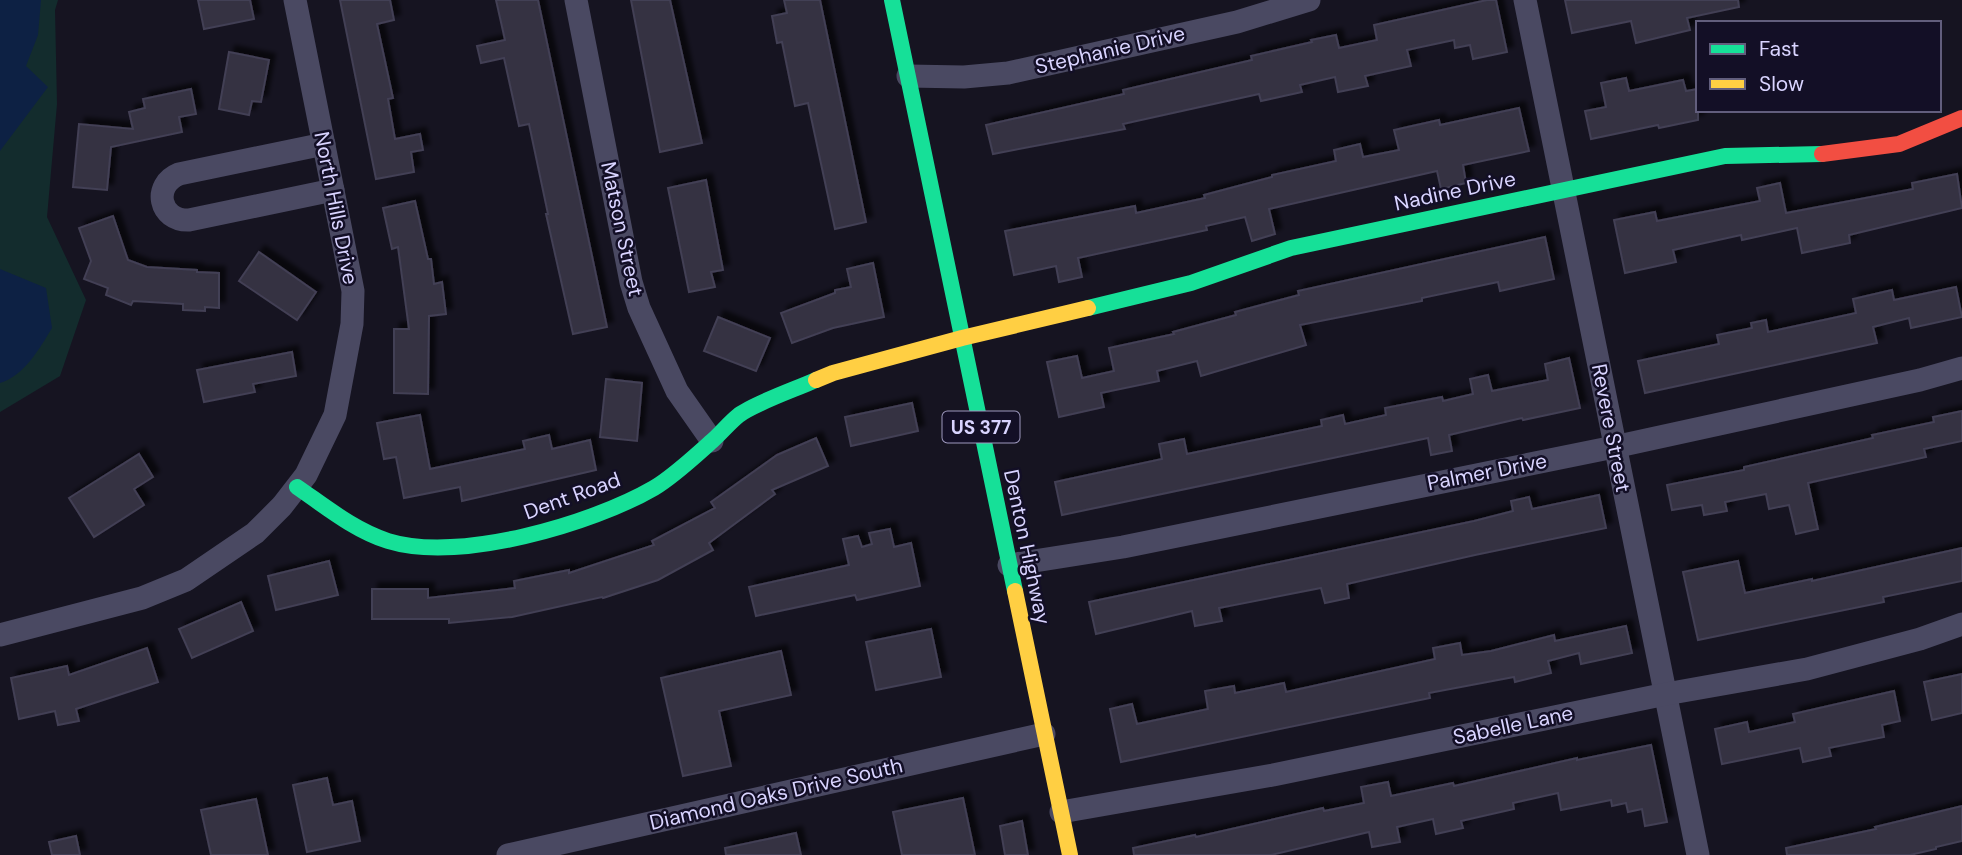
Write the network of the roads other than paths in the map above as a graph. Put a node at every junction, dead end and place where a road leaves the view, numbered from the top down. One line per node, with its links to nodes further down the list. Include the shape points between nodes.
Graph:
1 (295, 0): 8 (street, North Hills Drive)
2 (576, 0): 13 (street, Matson Street, via 639,308 677,391)
3 (892, 0): 6 (street, Denton Highway / US 377)
4 (1309, 0): 6 (street, Stephanie Drive, via 1237,22 1008,73)
5 (1525, 0): 10 (street, Revere Street)
6 (908, 76): 11 (street, Denton Highway / US 377)
7 (1962, 118): 10 (street, Nadine Drive, via 1899,144 1821,154 1726,156)
8 (324, 144): 9 (street, North Hills Drive); 9 (street, via 179,174 167,181 161,202 175,218 189,220)
9 (333, 190): 15 (street, North Hills Drive, via 353,291 352,324 335,415)
10 (1563, 190): 11 (street, Nadine Drive, via 1291,248 1191,283); 14 (street, Revere Street)
11 (962, 338): 13 (street, Dent Road, via 833,373 740,414); 16 (street, Denton Highway / US 377)
12 (1962, 368): 14 (street, Palmer Drive)
13 (712, 441): 15 (street, Dent Road, via 655,487 600,513 484,545 415,546 389,541 355,527)
14 (1614, 447): 16 (street, Palmer Drive, via 1136,544); 19 (street, Revere Street)
15 (297, 487): 18 (street, North Hills Drive, via 254,533 186,580 142,598)
16 (1009, 565): 20 (street, Denton Highway / US 377)
17 (1962, 624): 19 (street, Sabelle Lane, via 1807,668)
18 (0, 635)
19 (1666, 694): 21 (street, Sabelle Lane, via 1273,775); 24 (street, Revere Street)
20 (1044, 734): 21 (street, Denton Highway / US 377); 22 (street, Diamond Oaks Drive South)
21 (1061, 812): 23 (street, Denton Highway / US 377)
22 (508, 855)
23 (1070, 855)
24 (1698, 855)

